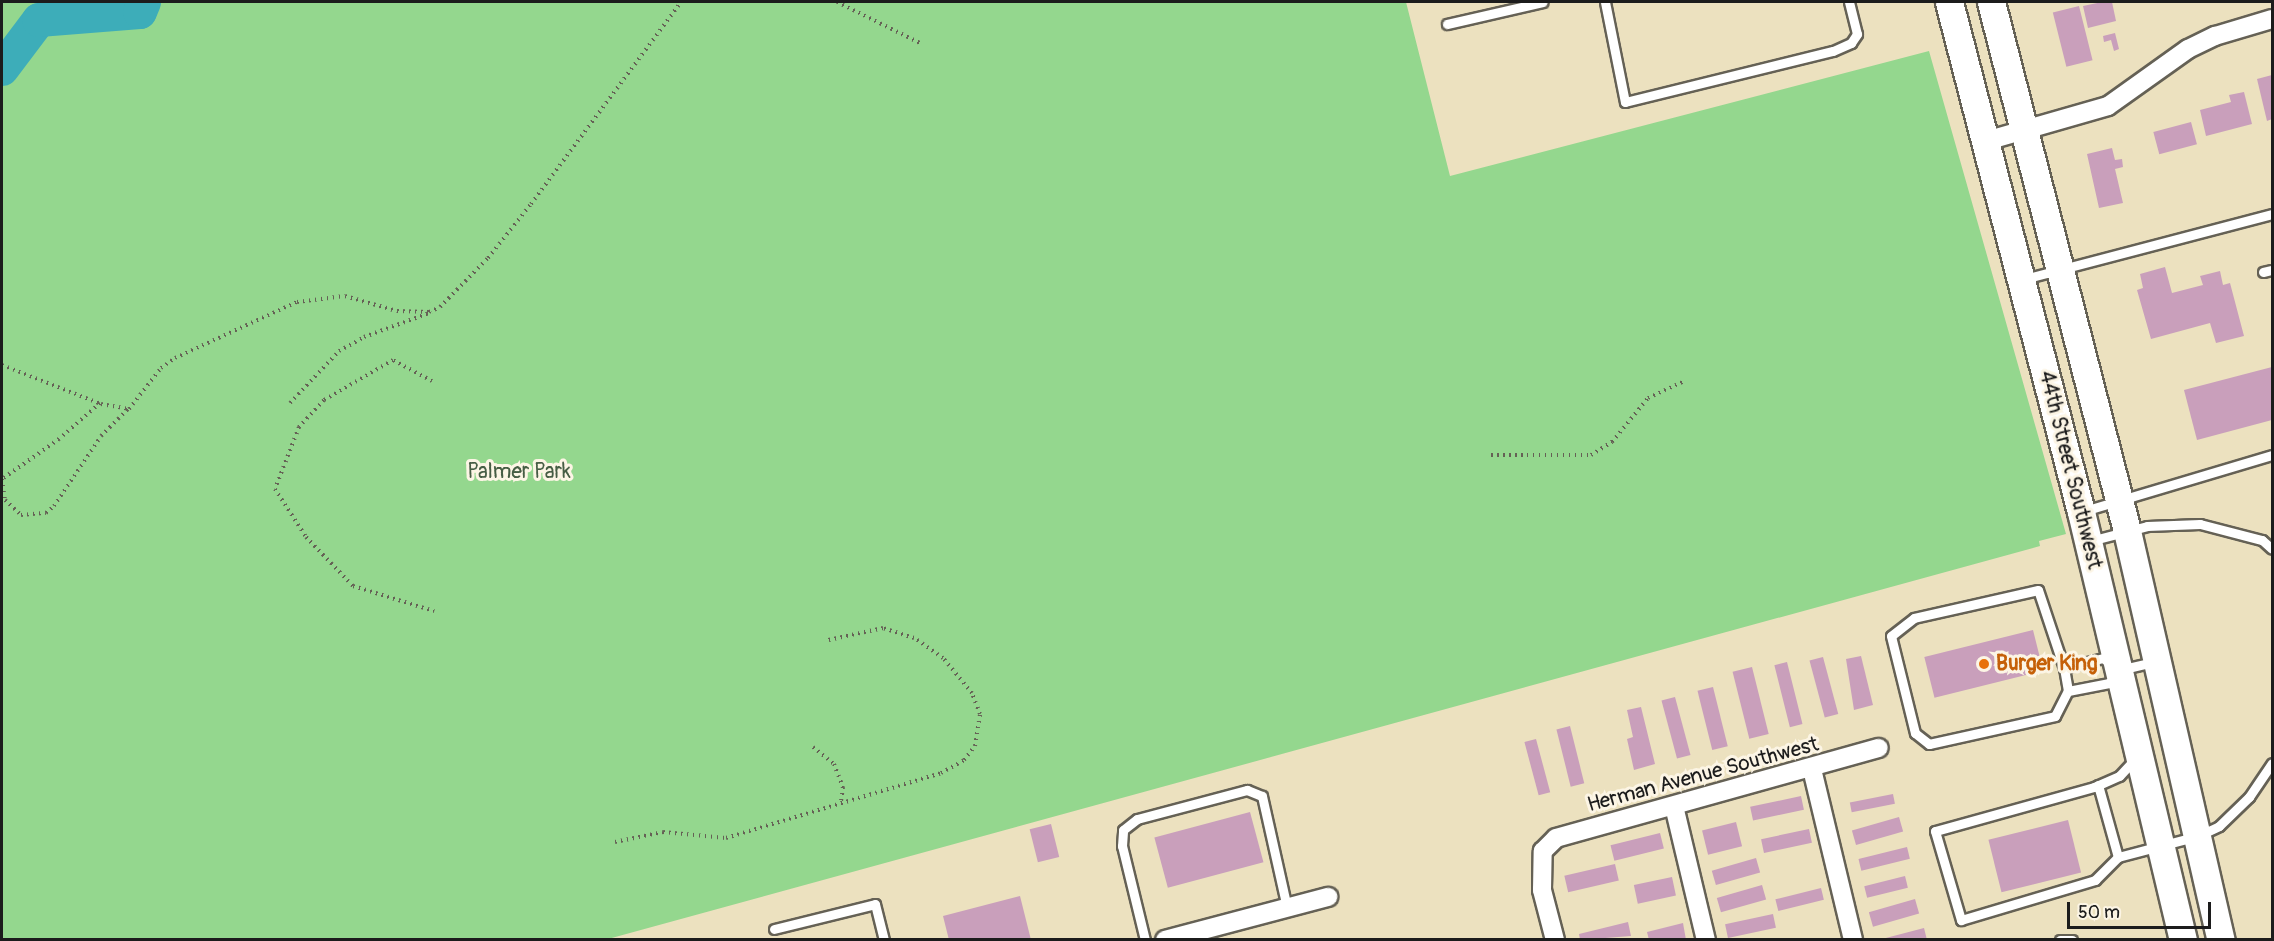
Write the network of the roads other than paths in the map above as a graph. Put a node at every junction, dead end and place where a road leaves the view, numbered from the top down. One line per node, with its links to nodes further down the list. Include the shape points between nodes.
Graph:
1 (1543, 2): 7 (lane)
2 (1605, 2): 3 (lane, via 1625,102 1833,51 1851,43 1857,34)
3 (1849, 2)
4 (1949, 2): 9 (main road, 44th Street Southwest)
5 (1991, 2): 8 (main road, 44th Street Southwest)
6 (2272, 19): 8 (street, via 2215,36 2188,49 2108,106)
7 (1447, 24)
8 (2024, 131): 9 (street); 11 (main road, 44th Street Southwest)
9 (1986, 141): 12 (main road, 44th Street Southwest)
10 (2272, 214): 11 (lane)
11 (2059, 268): 12 (lane); 14 (main road, 44th Street Southwest)
12 (2021, 279): 15 (main road, 44th Street Southwest)
13 (2272, 455): 14 (lane)
14 (2120, 501): 15 (lane); 16 (main road, 44th Street Southwest)
15 (2081, 512): 17 (main road, 44th Street Southwest)
16 (2127, 531): 17 (lane); 18 (lane, via 2147,526 2200,524 2262,540); 19 (main road, 44th Street Southwest)
17 (2088, 542): 21 (main road, 44th Street Southwest)
18 (2272, 549)
19 (2157, 661): 21 (lane); 29 (main road, 44th Street Southwest)
20 (2064, 668): 21 (lane, via 2103,658); 22 (lane); 22 (lane, via 2038,590 1914,618 1891,636 1915,733 1929,744 2055,716)
21 (2119, 670): 22 (lane, via 2109,683); 24 (main road, 44th Street Southwest)
22 (2068, 691)
23 (1879, 748): 26 (street, Herman Avenue Southwest)
24 (2139, 755): 27 (lane, via 2119,776); 30 (main road, 44th Street Southwest)
25 (2272, 763): 29 (lane, via 2232,817)
26 (1812, 769): 28 (street, Herman Avenue Southwest); 41 (street)
27 (2098, 785): 31 (lane); 31 (lane, via 1935,831 1961,920 2095,880)
28 (1674, 806): 39 (street, Herman Avenue Southwest, via 1556,838 1543,851 1542,890); 40 (street)
29 (2198, 836): 30 (lane); 45 (main road, 44th Street Southwest)
30 (2160, 845): 31 (lane); 44 (main road, 44th Street Southwest)
31 (2118, 857)
32 (1328, 897): 33 (street)
33 (1287, 908): 35 (street); 37 (lane, via 1262,796 1247,790 1137,819 1123,830 1122,846)
34 (774, 929): 36 (lane, via 875,904)
35 (1189, 936): 38 (street)
36 (884, 939)
37 (1145, 939)
38 (1165, 939)
39 (1554, 939)
40 (1706, 939)
41 (1853, 939)
42 (2060, 939): 43 (lane)
43 (2072, 939)
44 (2183, 939)
45 (2221, 939)

